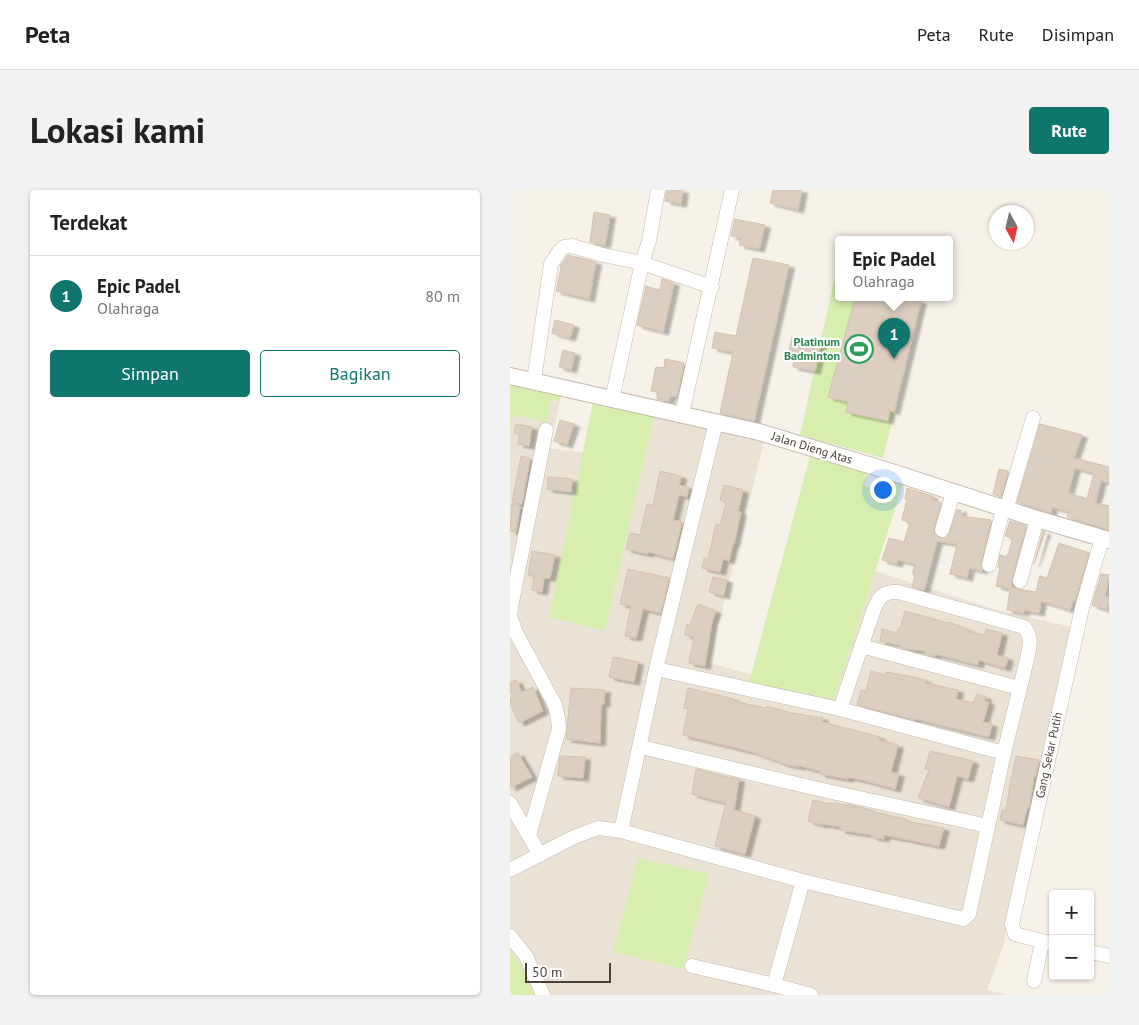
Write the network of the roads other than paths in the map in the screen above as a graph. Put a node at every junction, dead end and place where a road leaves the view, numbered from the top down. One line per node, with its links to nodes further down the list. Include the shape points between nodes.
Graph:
1 (658, 190): 3 (street)
2 (732, 190): 4 (street)
3 (642, 263): 4 (street); 6 (street, via 572,246 559,252 551,264); 7 (street)
4 (712, 287): 8 (street)
5 (510, 376): 6 (street, Jalan Dieng Atas)
6 (534, 380): 7 (street, Jalan Dieng Atas)
7 (612, 399): 8 (street, Jalan Dieng Atas)
8 (682, 414): 10 (street, Jalan Dieng Atas)
9 (1033, 418): 13 (street)
10 (716, 422): 12 (street, Jalan Dieng Atas, via 759,432); 20 (street)
11 (546, 430): 28 (street, via 510,616 555,705 559,729)
12 (953, 493): 13 (street, Jalan Dieng Atas); 15 (street)
13 (1005, 509): 14 (street, Jalan Dieng Atas); 17 (street)
14 (1037, 519): 16 (street, Jalan Dieng Atas); 18 (street)
15 (942, 530)
16 (1105, 539): 33 (street, Gang Sekar Putih, via 1082,608 1012,924 1015,934)
17 (989, 565)
18 (1020, 581)
19 (861, 646): 21 (street); 21 (street, via 880,596 891,592 907,595 1024,627 1031,640); 22 (street)
20 (656, 669): 22 (street); 23 (street)
21 (1019, 688): 24 (street)
22 (840, 709): 24 (street)
23 (641, 747): 26 (street); 27 (street)
24 (1004, 753): 26 (street)
25 (510, 803): 28 (street)
26 (988, 826): 31 (street, via 969,914 963,919)
27 (621, 831): 29 (street, via 598,828); 31 (street)
28 (529, 835): 29 (street)
29 (540, 855): 30 (street)
30 (510, 870)
31 (803, 881): 38 (street)
32 (510, 936): 39 (street, via 526,956)
33 (1047, 943): 37 (street)
34 (1094, 953): 35 (street)
35 (1109, 956)
36 (692, 966): 38 (street)
37 (1034, 981)
38 (774, 985): 40 (street)
39 (543, 995)
40 (811, 995)

